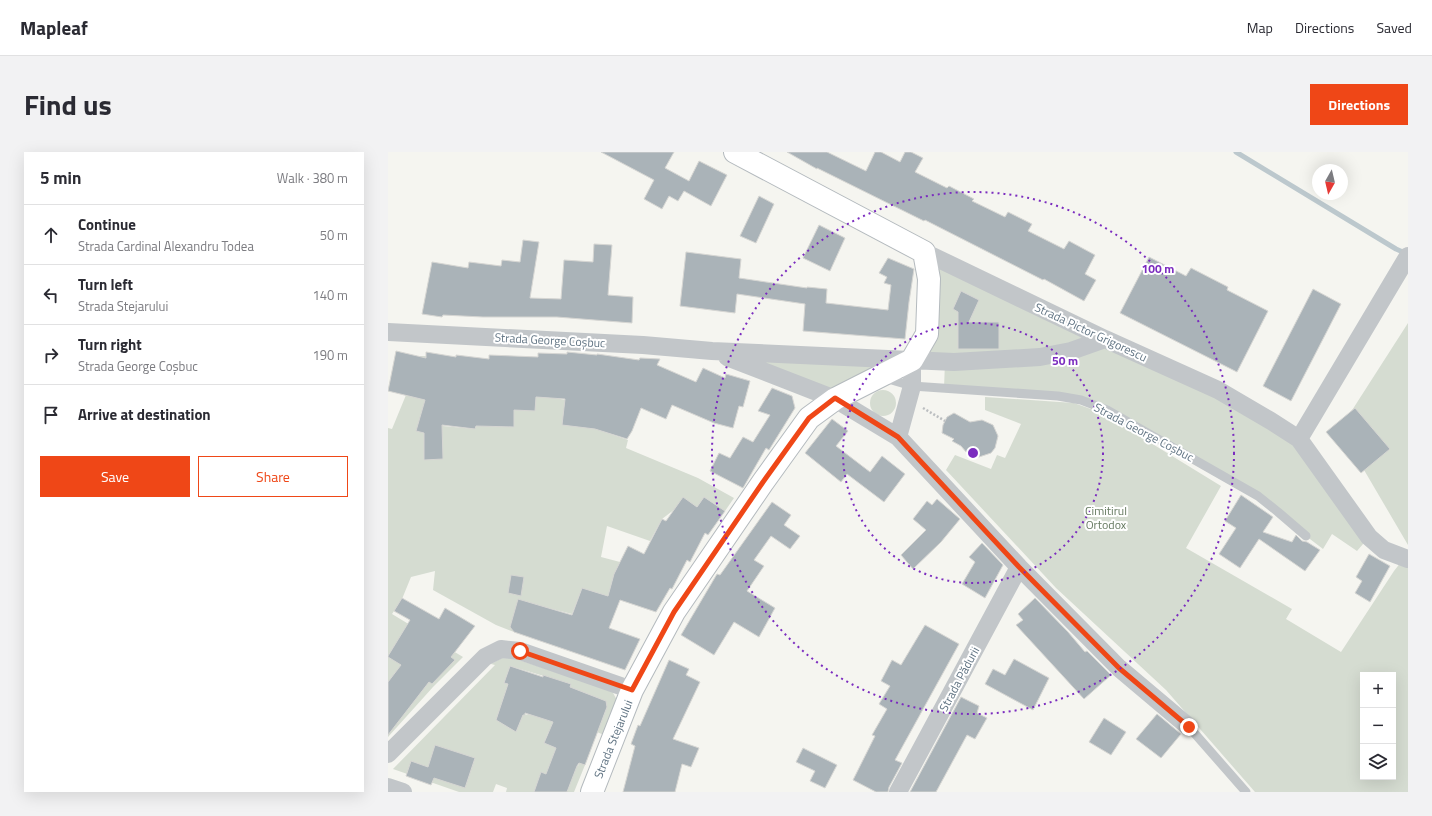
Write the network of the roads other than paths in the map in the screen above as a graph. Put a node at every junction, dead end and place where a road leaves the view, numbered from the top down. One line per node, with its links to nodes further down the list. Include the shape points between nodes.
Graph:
1 (735, 152): 2 (street, Strada Pictor Grigorescu)
2 (924, 252): 5 (street, Strada Pictor Grigorescu); 7 (street, via 930,279 927,334)
3 (1404, 262): 12 (street)
4 (388, 332): 6 (street, Strada George Coșbuc)
5 (1105, 339): 7 (street, Strada George Coșbuc, via 1040,358 954,362); 12 (street, Strada Pictor Grigorescu, via 1218,390)
6 (712, 351): 7 (street, Strada George Coșbuc); 10 (street, Strada George Coșbuc)
7 (912, 360): 8 (street, Strada Stejarului); 9 (street)
8 (879, 376): 9 (lane, Strada George Coșbuc); 10 (street, Strada Stejarului)
9 (910, 392): 11 (street); 13 (lane, Strada George Coșbuc, via 1058,396 1080,400 1107,410 1258,496)
10 (835, 398): 11 (street, Strada George Coșbuc); 16 (street, Strada Stejarului, via 809,418 763,482 674,612)
11 (898, 437): 15 (street, Strada George Coșbuc)
12 (1299, 439): 14 (street, Strada Pictor Grigorescu, via 1369,536 1384,550)
13 (1306, 536)
14 (1408, 558)
15 (1019, 567): 17 (street, Strada George Coșbuc, via 1119,668); 22 (street, Strada Pădurii)
16 (632, 690): 18 (street, via 520,651 502,649 485,657); 21 (street, Strada Stejarului)
17 (1189, 727): 23 (lane)
18 (388, 754)
19 (388, 787): 20 (street)
20 (403, 792)
21 (592, 792)
22 (898, 792)
23 (1246, 792)

